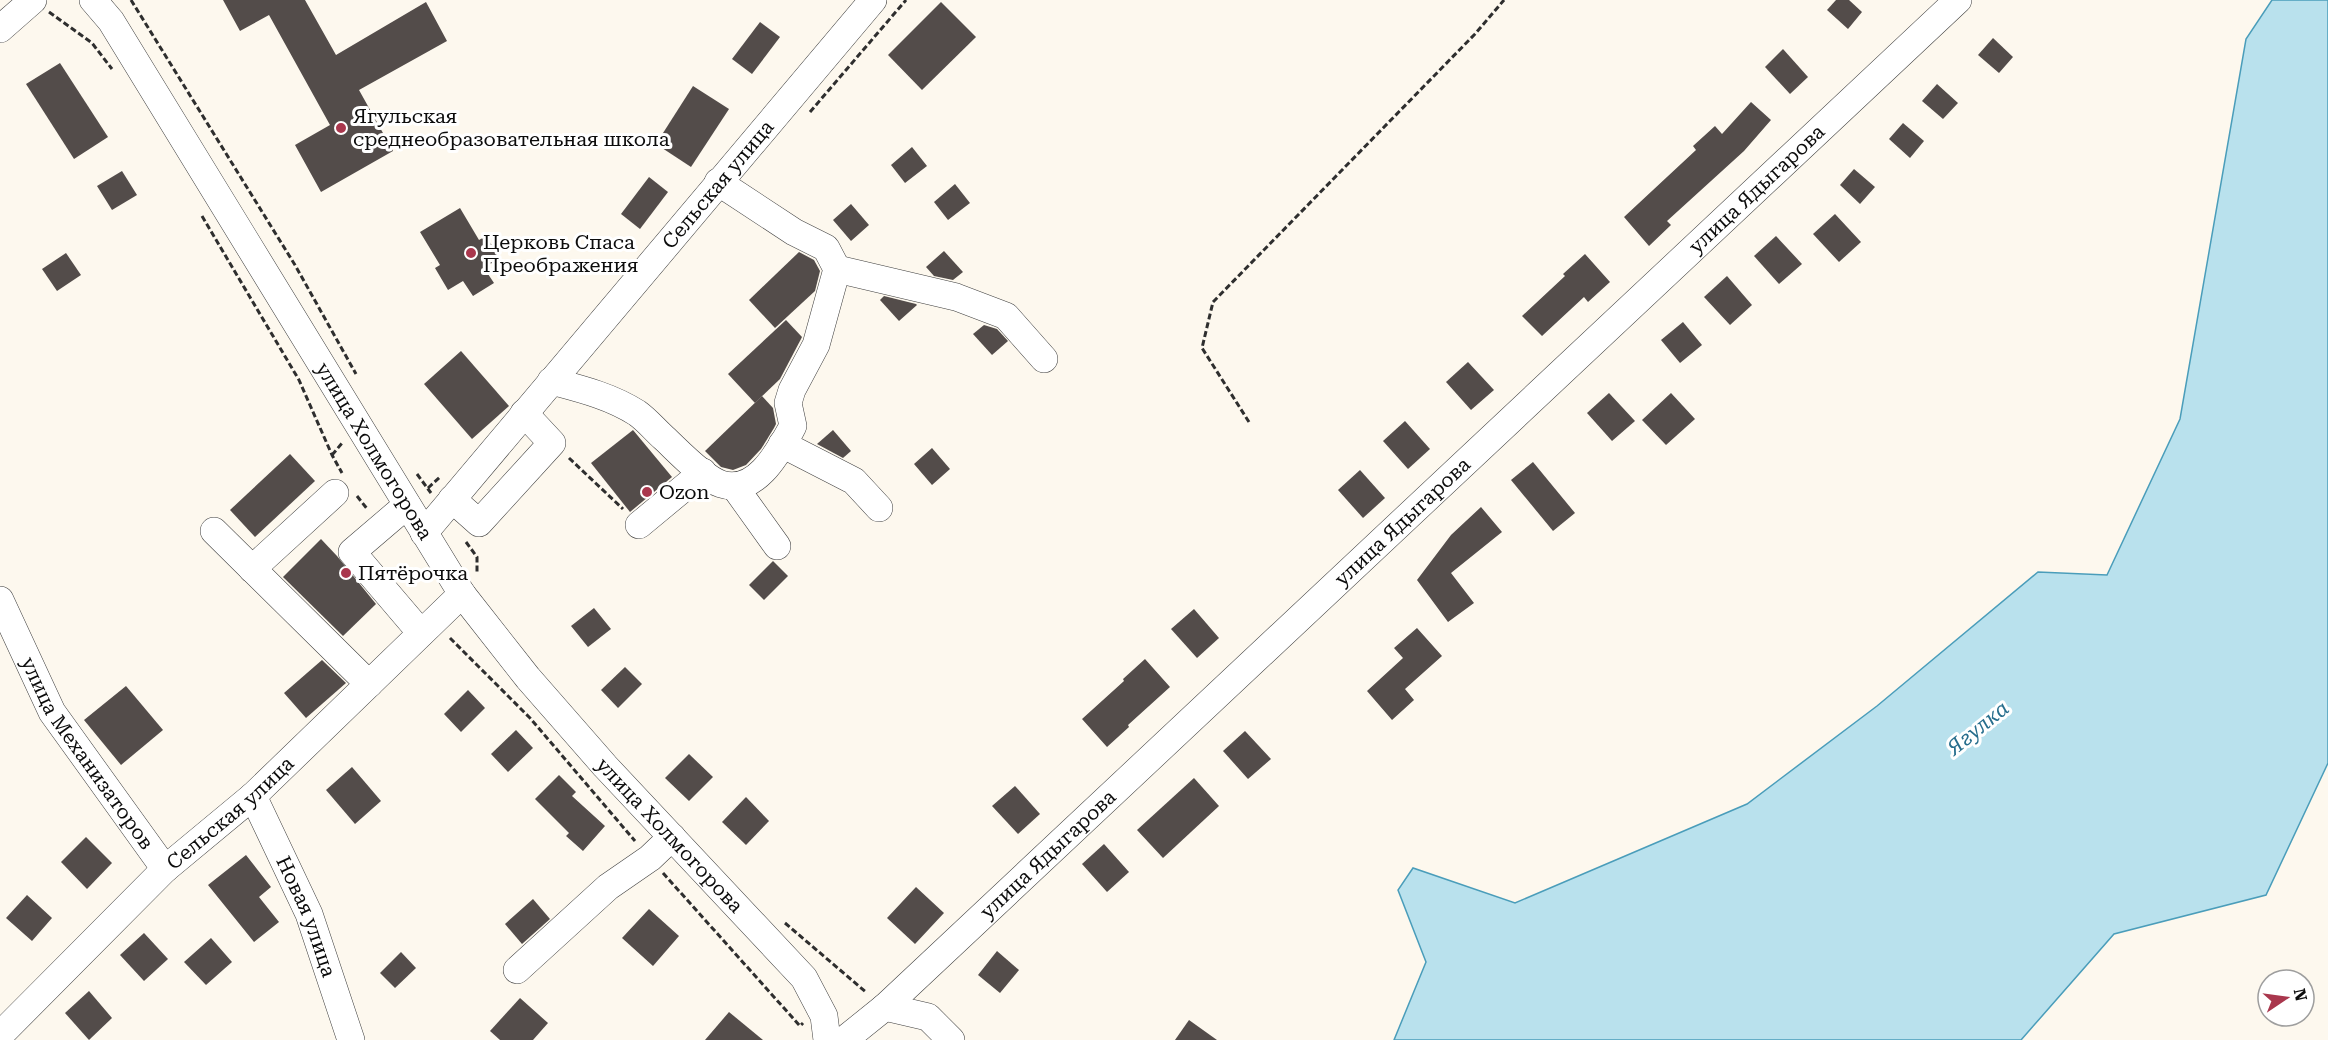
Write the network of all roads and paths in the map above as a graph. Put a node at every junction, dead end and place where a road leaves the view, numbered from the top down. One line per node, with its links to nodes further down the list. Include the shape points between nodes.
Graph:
1 (93, 0): 21 (street, улица Холмогорова, via 111,21)
2 (873, 0): 8 (street, Сельская улица)
3 (1504, 0): 14 (path, via 1213,302 1202,348)
4 (1958, 0): 38 (street, улица Ядыгарова)
5 (38, 3): 6 (street); 7 (path, via 92,43)
6 (0, 29)
7 (112, 69)
8 (718, 182): 10 (street, via 794,232 826,248); 12 (street, Сельская улица)
9 (201, 214): 19 (path, via 299,380)
10 (837, 269): 11 (street, via 956,297 1006,316); 16 (street, via 816,345 792,390 788,403 793,426)
11 (1044, 358)
12 (552, 381): 13 (street, Сельская улица); 17 (street, via 603,395 638,414)
13 (524, 413): 15 (street); 20 (street, Сельская улица)
14 (1249, 422)
15 (552, 443): 20 (street, via 479,523); 23 (path)
16 (782, 444): 18 (street, via 761,474 751,482); 22 (street, via 854,481)
17 (703, 472): 18 (street, via 720,484); 23 (street)
18 (734, 486): 27 (street)
19 (344, 487): 24 (path); 28 (street)
20 (452, 499): 26 (street, Сельская улица)
21 (407, 505): 24 (street); 26 (street, улица Холмогорова)
22 (879, 508)
23 (639, 525)
24 (381, 527): 31 (street, via 352,552)
25 (214, 531): 28 (street)
26 (424, 533): 29 (street, улица Холмогорова)
27 (777, 546)
28 (252, 568): 32 (street)
29 (462, 594): 31 (street, Сельская улица); 34 (street, улица Холмогорова, via 605,766)
30 (0, 600): 36 (street, улица Механизаторов, via 52,712)
31 (427, 628): 32 (street, Сельская улица); 35 (path, via 530,718)
32 (369, 684): 33 (street, Сельская улица)
33 (253, 796): 36 (street, Сельская улица); 41 (street, Новая улица, via 309,914)
34 (672, 837): 35 (street); 42 (street, улица Холмогорова, via 804,978 824,1016)
35 (650, 858): 37 (street, via 608,887); 39 (path, via 800,1026)
36 (165, 869): 40 (street, Сельская улица)
37 (517, 970)
38 (885, 1007): 43 (street, улица Ядыгарова); 44 (street, via 928,1017)
39 (805, 1021)
40 (0, 1035)
41 (351, 1040)
42 (827, 1040)
43 (844, 1040)
44 (951, 1040)

